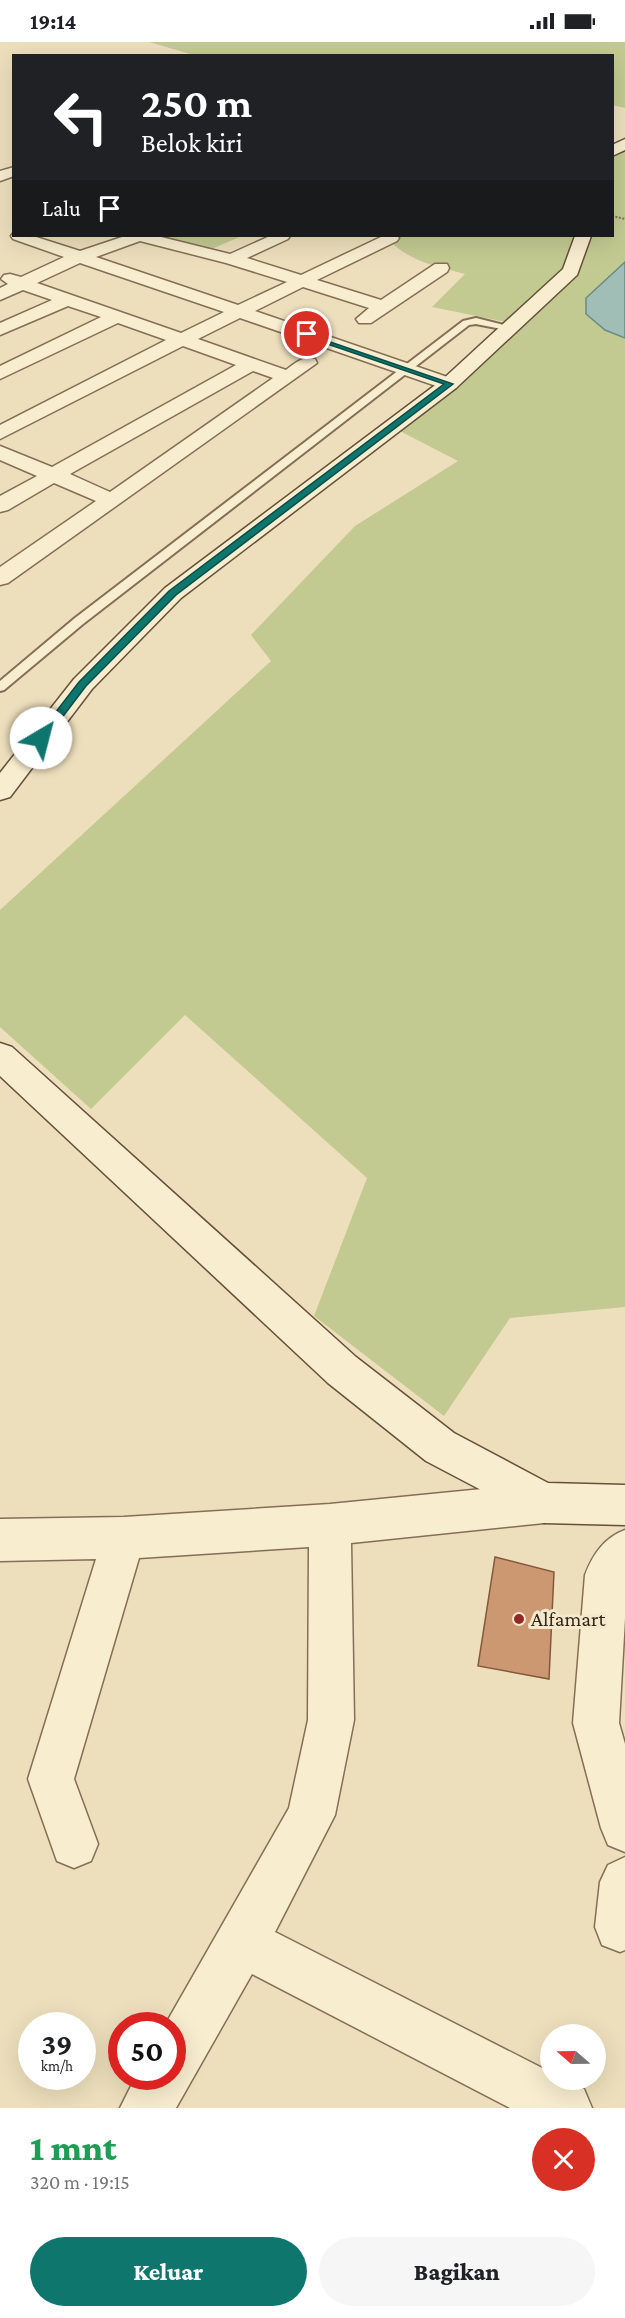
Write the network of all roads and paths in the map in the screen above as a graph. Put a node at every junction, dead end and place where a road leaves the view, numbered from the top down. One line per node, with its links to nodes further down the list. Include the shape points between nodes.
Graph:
1 (22, 237): 7 (street)
2 (134, 237): 7 (street)
3 (141, 237): 8 (street)
4 (280, 237): 8 (street)
5 (583, 237): 19 (street, via 571,271)
6 (391, 238): 11 (street)
7 (81, 256): 12 (street); 16 (street)
8 (232, 259): 11 (street)
9 (441, 268): 15 (street)
10 (0, 276): 12 (street)
11 (302, 282): 15 (street); 16 (street)
12 (21, 283): 13 (street); 14 (street)
13 (0, 295)
14 (66, 300): 17 (street); 20 (street)
15 (381, 306): 18 (street)
16 (241, 311): 21 (street); 24 (street)
17 (118, 316): 21 (street); 25 (street)
18 (363, 320)
19 (511, 328): 24 (lane, via 476,321 466,323); 27 (street)
20 (0, 330)
21 (183, 339): 23 (street); 28 (street)
22 (308, 363): 26 (street)
23 (252, 364): 26 (street); 30 (street)
24 (405, 370): 27 (street); 34 (lane, via 79,621)
25 (0, 373)
26 (288, 377): 31 (street)
27 (449, 384): 35 (street, via 173,593 83,684)
28 (0, 433)
29 (0, 452): 30 (street)
30 (51, 475): 31 (street); 32 (street)
31 (111, 500): 33 (street)
32 (0, 505)
33 (0, 578)
34 (0, 687)
35 (0, 791)
36 (0, 1056): 37 (street, via 342,1370 440,1447)
37 (544, 1503): 38 (street); 39 (street)
38 (625, 1505)
39 (330, 1525): 40 (street); 45 (street, via 331,1720 311,1815)
40 (124, 1538): 41 (street); 44 (street, via 51,1779)
41 (0, 1540)
42 (625, 1551): 43 (street, via 606,1575 596,1724)
43 (625, 1828)
44 (74, 1844)
45 (242, 1942): 46 (street); 49 (street)
46 (186, 2039)
47 (157, 2090): 48 (street)
48 (147, 2108)
49 (565, 2108)

